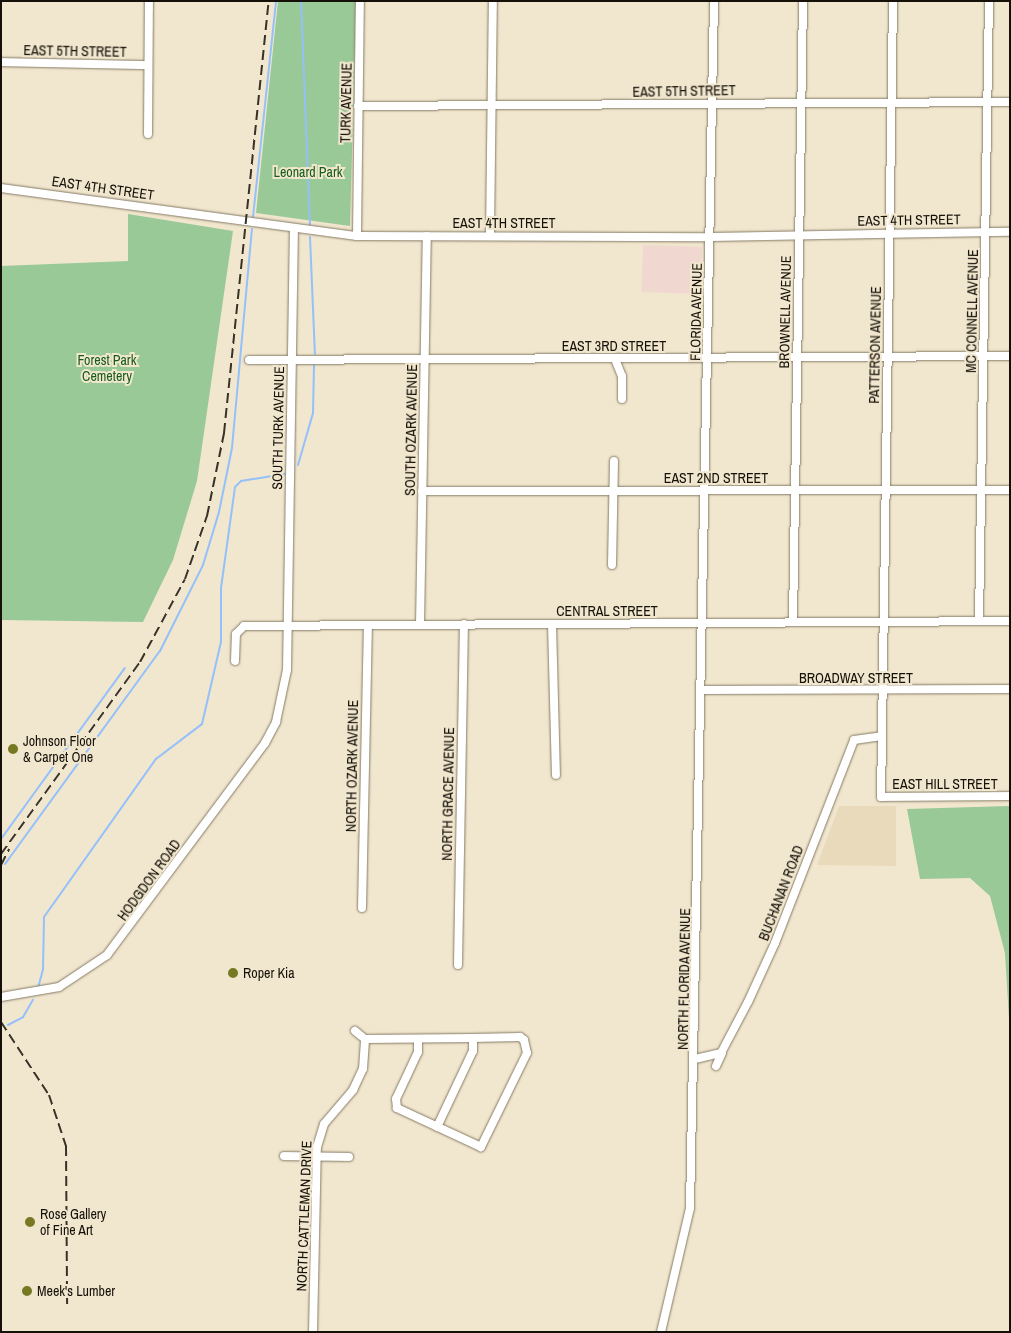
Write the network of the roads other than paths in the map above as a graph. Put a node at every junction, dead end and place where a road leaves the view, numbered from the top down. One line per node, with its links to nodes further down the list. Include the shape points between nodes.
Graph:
1 (149, 1): 9 (street)
2 (360, 1): 15 (street, TURK AVENUE)
3 (493, 1): 16 (street)
4 (714, 1): 14 (street, FLORIDA AVENUE)
5 (803, 1): 10 (street, BROWNELL AVENUE)
6 (893, 1): 11 (street, PATTERSON AVENUE)
7 (990, 1): 12 (street, MC CONNELL AVENUE)
8 (1, 62): 9 (street, EAST 5TH STREET)
9 (148, 65): 17 (street)
10 (800, 102): 11 (street, EAST 5TH STREET); 14 (street, EAST 5TH STREET); 24 (street, BROWNELL AVENUE)
11 (892, 102): 12 (street, EAST 5TH STREET); 20 (street, PATTERSON AVENUE)
12 (988, 102): 13 (street, EAST 5TH STREET); 21 (street, MC CONNELL AVENUE)
13 (1010, 102)
14 (712, 103): 16 (street, EAST 5TH STREET); 27 (street, FLORIDA AVENUE)
15 (358, 106): 16 (street, EAST 5TH STREET); 25 (street, TURK AVENUE)
16 (492, 106): 23 (street)
17 (148, 134)
18 (1, 188): 19 (street, EAST 4TH STREET)
19 (294, 229): 25 (street, EAST 4TH STREET); 35 (street, SOUTH TURK AVENUE)
20 (890, 232): 21 (street, EAST 4TH STREET); 24 (street, EAST 4TH STREET); 30 (street, PATTERSON AVENUE)
21 (987, 232): 22 (street, EAST 4TH STREET); 28 (street, MC CONNELL AVENUE)
22 (1010, 232)
23 (490, 235): 26 (street, EAST 4TH STREET); 27 (street, EAST 4TH STREET)
24 (799, 235): 27 (street, EAST 4TH STREET); 33 (street, BROWNELL AVENUE)
25 (357, 236): 26 (street, EAST 4TH STREET)
26 (427, 236): 36 (street, SOUTH OZARK AVENUE)
27 (711, 237): 32 (street, FLORIDA AVENUE)
28 (984, 356): 29 (street, EAST 3RD STREET); 30 (street, EAST 3RD STREET); 43 (street, MC CONNELL AVENUE)
29 (1010, 356)
30 (886, 357): 33 (street, EAST 3RD STREET); 42 (street, PATTERSON AVENUE)
31 (615, 358): 32 (street, EAST 3RD STREET); 36 (street, EAST 3RD STREET); 37 (street, via 622,376)
32 (708, 358): 33 (street, EAST 3RD STREET); 40 (street, FLORIDA AVENUE)
33 (796, 358): 41 (street, BROWNELL AVENUE)
34 (249, 360): 35 (street, EAST 3RD STREET)
35 (292, 360): 36 (street, EAST 3RD STREET); 56 (street, SOUTH TURK AVENUE)
36 (425, 360): 45 (street, SOUTH OZARK AVENUE)
37 (622, 399)
38 (614, 462): 39 (street)
39 (613, 490): 40 (street, EAST 2ND STREET); 45 (street, EAST 2ND STREET); 46 (street)
40 (705, 490): 41 (street, EAST 2ND STREET); 51 (street, FLORIDA AVENUE)
41 (795, 490): 42 (street, EAST 2ND STREET); 49 (street, BROWNELL AVENUE)
42 (885, 490): 43 (street, EAST 2ND STREET); 50 (street, PATTERSON AVENUE)
43 (982, 490): 44 (street, EAST 2ND STREET); 47 (street, MC CONNELL AVENUE)
44 (1010, 490)
45 (422, 491): 55 (street, SOUTH OZARK AVENUE)
46 (612, 565)
47 (979, 621): 48 (street, CENTRAL STREET); 50 (street, CENTRAL STREET)
48 (1010, 621)
49 (792, 622): 50 (street, CENTRAL STREET); 51 (street, CENTRAL STREET)
50 (882, 622): 60 (street, PATTERSON AVENUE)
51 (703, 623): 53 (street, CENTRAL STREET); 59 (street, NORTH FLORIDA AVENUE)
52 (464, 624): 53 (street, CENTRAL STREET); 55 (street, CENTRAL STREET); 67 (street, NORTH GRACE AVENUE)
53 (552, 624): 63 (street)
54 (368, 625): 55 (street, CENTRAL STREET); 56 (street, CENTRAL STREET); 66 (street, NORTH OZARK AVENUE)
55 (420, 625)
56 (288, 626): 57 (street, CENTRAL STREET, via 240,627); 61 (street, SOUTH TURK AVENUE, via 286,678)
57 (235, 661)
58 (1010, 689): 60 (street, BROADWAY STREET)
59 (702, 690): 60 (street, BROADWAY STREET); 74 (street, NORTH FLORIDA AVENUE)
60 (883, 690): 62 (street, PATTERSON AVENUE)
61 (276, 722): 68 (street, HODGDON ROAD, via 265,743 107,955 60,987)
62 (882, 736): 65 (street, PATTERSON AVENUE); 73 (street, BUCHANAN ROAD, via 854,740 776,943)
63 (556, 775)
64 (1010, 796): 65 (street, EAST HILL STREET)
65 (881, 797)
66 (362, 908)
67 (458, 965)
68 (1, 997)
69 (355, 1031): 71 (street)
70 (472, 1038): 72 (street); 76 (street, via 473,1051); 76 (street, via 520,1037 527,1053 481,1147)
71 (365, 1039): 72 (street); 78 (street, NORTH CATTLEMAN DRIVE, via 359,1080 324,1124)
72 (418, 1039): 76 (street, via 418,1052 396,1104 399,1110)
73 (723, 1052): 74 (street, via 714,1058); 75 (street)
74 (695, 1059): 81 (street, NORTH FLORIDA AVENUE, via 690,1208)
75 (716, 1066)
76 (437, 1127)
77 (284, 1156): 78 (street)
78 (316, 1156): 79 (street); 80 (street, NORTH CATTLEMAN DRIVE)
79 (349, 1157)
80 (313, 1332)
81 (660, 1332)

